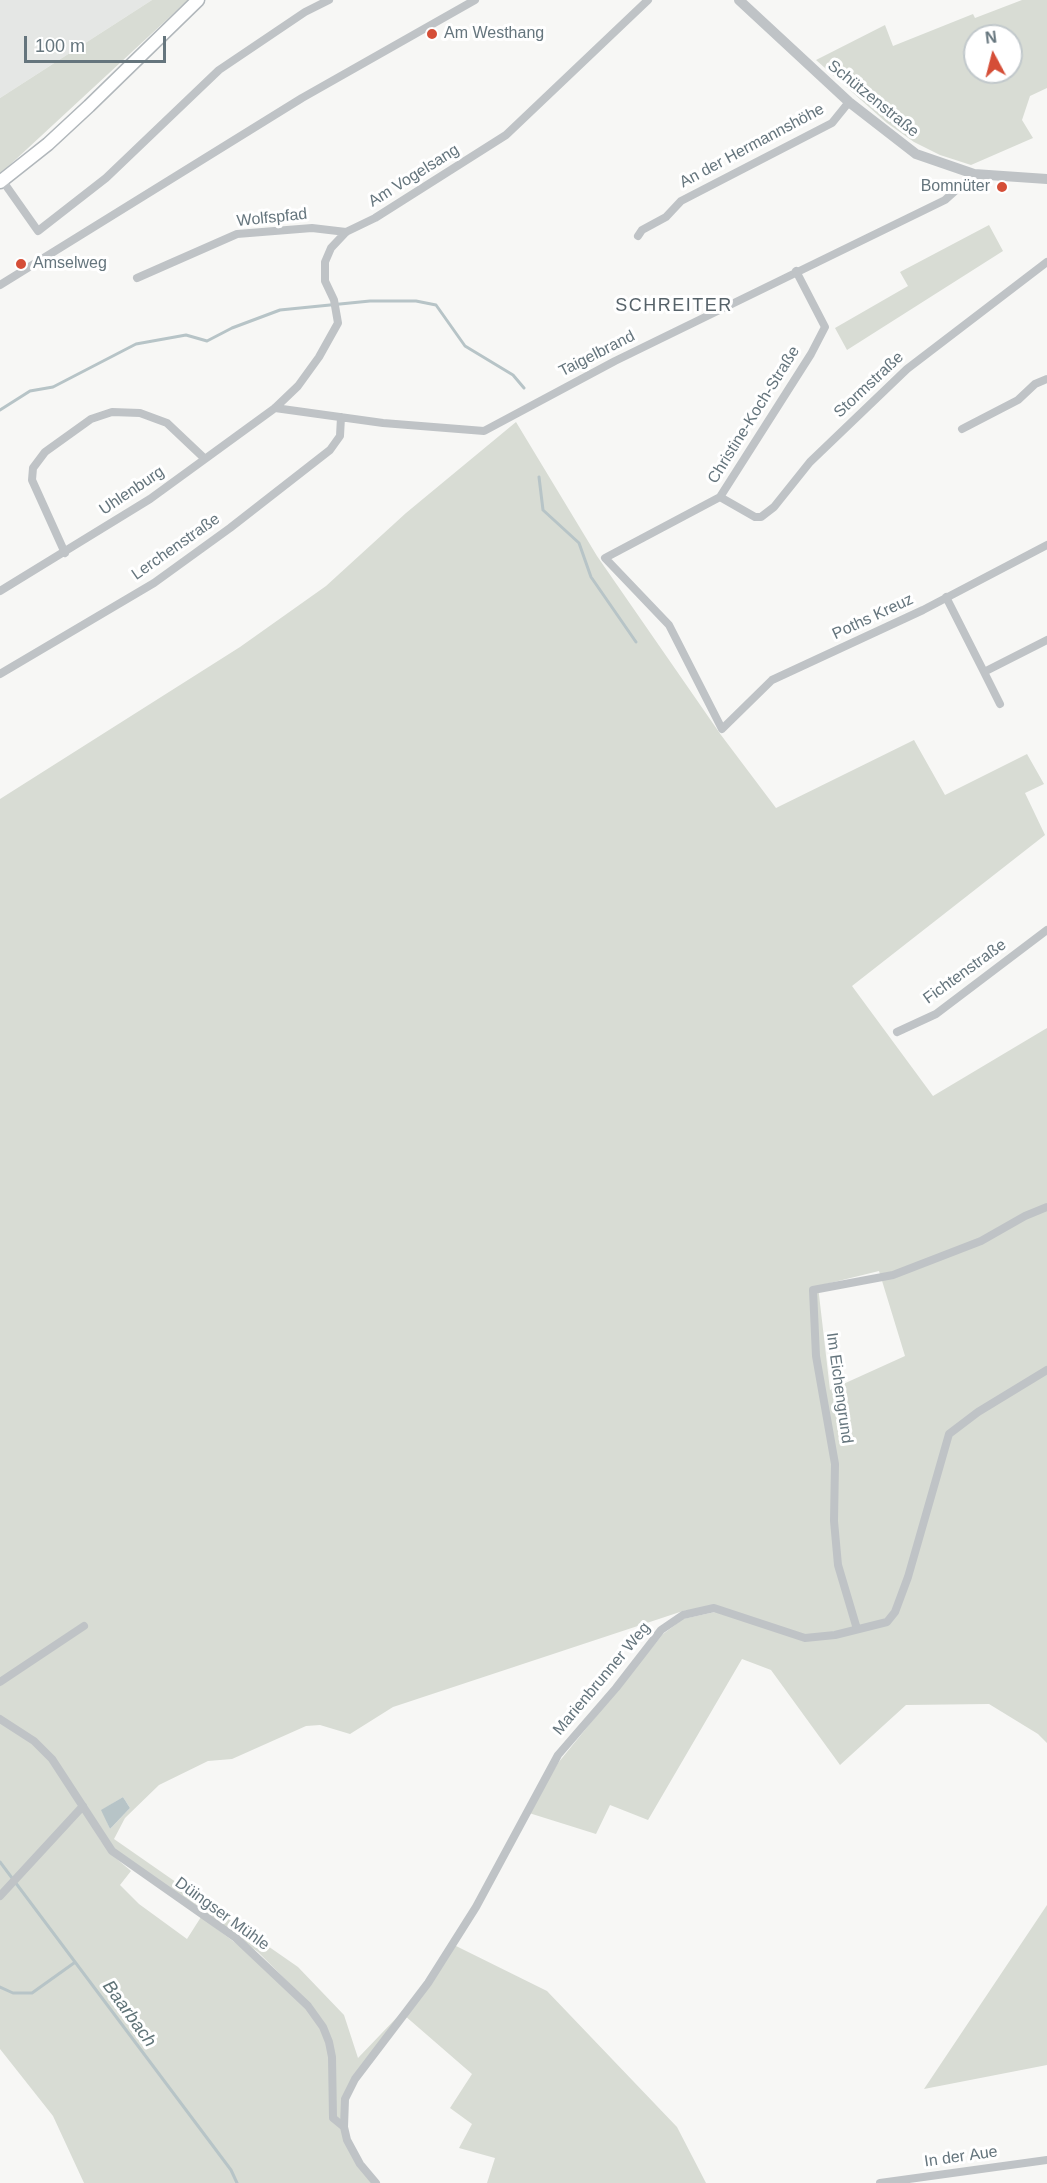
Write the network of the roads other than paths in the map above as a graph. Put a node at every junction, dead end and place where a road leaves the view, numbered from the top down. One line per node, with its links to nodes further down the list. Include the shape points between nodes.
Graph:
1 (198, 0): 9 (main road, via 89,106)
2 (329, 0): 9 (street, via 219,70 106,178 38,231)
3 (475, 0): 15 (street, via 302,98)
4 (648, 0): 10 (street, Am Vogelsang, via 506,135 375,218)
5 (739, 0): 6 (street, Schützenstraße)
6 (849, 102): 7 (street, Schützenstraße, via 916,154); 11 (street, An der Hermannshöhe, via 832,123 681,201)
7 (974, 174): 8 (street, Schützenstraße); 13 (street, Taigelbrand, via 945,200)
8 (1047, 179)
9 (1, 181)
10 (346, 232): 14 (street, Wolfspfad, via 312,228 237,234); 17 (street, Am Vogelsang, via 331,248 325,262 325,282 338,322 298,386)
11 (638, 236)
12 (1047, 262): 21 (street, Stormstraße, via 907,369 810,462 774,507 761,517)
13 (796, 271): 18 (street, Taigelbrand, via 484,431); 21 (street, Christine-Koch-Straße, via 825,327)
14 (137, 278)
15 (0, 285)
16 (1047, 379): 19 (street, via 1018,400)
17 (275, 408): 18 (street, Taigelbrand); 20 (street, Uhlenburg)
18 (341, 417): 28 (street, Lerchenstraße, via 340,436 330,450 238,522 154,583)
19 (962, 429)
20 (204, 458): 23 (street, Uhlenburg, via 150,500); 23 (street, via 166,423 140,413 112,412 91,419 45,452 33,468 32,480)
21 (720, 497): 30 (street, Christine-Koch-Straße, via 605,558 669,625)
22 (1047, 545): 25 (street, Poths Kreuz)
23 (64, 554): 24 (street, Uhlenburg)
24 (0, 591)
25 (946, 597): 27 (street); 30 (street, Poths Kreuz, via 772,680)
26 (1047, 640): 27 (street)
27 (984, 672): 29 (street)
28 (0, 674)
29 (1000, 704)
30 (722, 729)
31 (1047, 930): 32 (street, Fichtenstraße, via 936,1014)
32 (897, 1032)
33 (1047, 1207): 36 (street, Im Eichengrund, via 981,1241 893,1275 813,1290 816,1356 835,1464 838,1565)
34 (1047, 1370): 36 (street, Marienbrunner Weg, via 949,1434 895,1612 887,1622)
35 (84, 1626): 37 (street)
36 (857, 1629): 41 (street, Marienbrunner Weg, via 805,1638 714,1608 683,1615 661,1630 558,1755 476,1907 428,1983 355,2079 345,2099)
37 (0, 1682)
38 (0, 1719): 39 (street, Düingser Mühle, via 34,1741)
39 (83, 1806): 40 (street); 41 (street, Düingser Mühle, via 112,1851 236,1938 308,2006 328,2042 332,2057 333,2118)
40 (0, 1896)
41 (344, 2127): 43 (street, Düingser Mühle, via 360,2164)
42 (1047, 2160): 44 (street, In der Aue)
43 (376, 2183)
44 (880, 2183)

